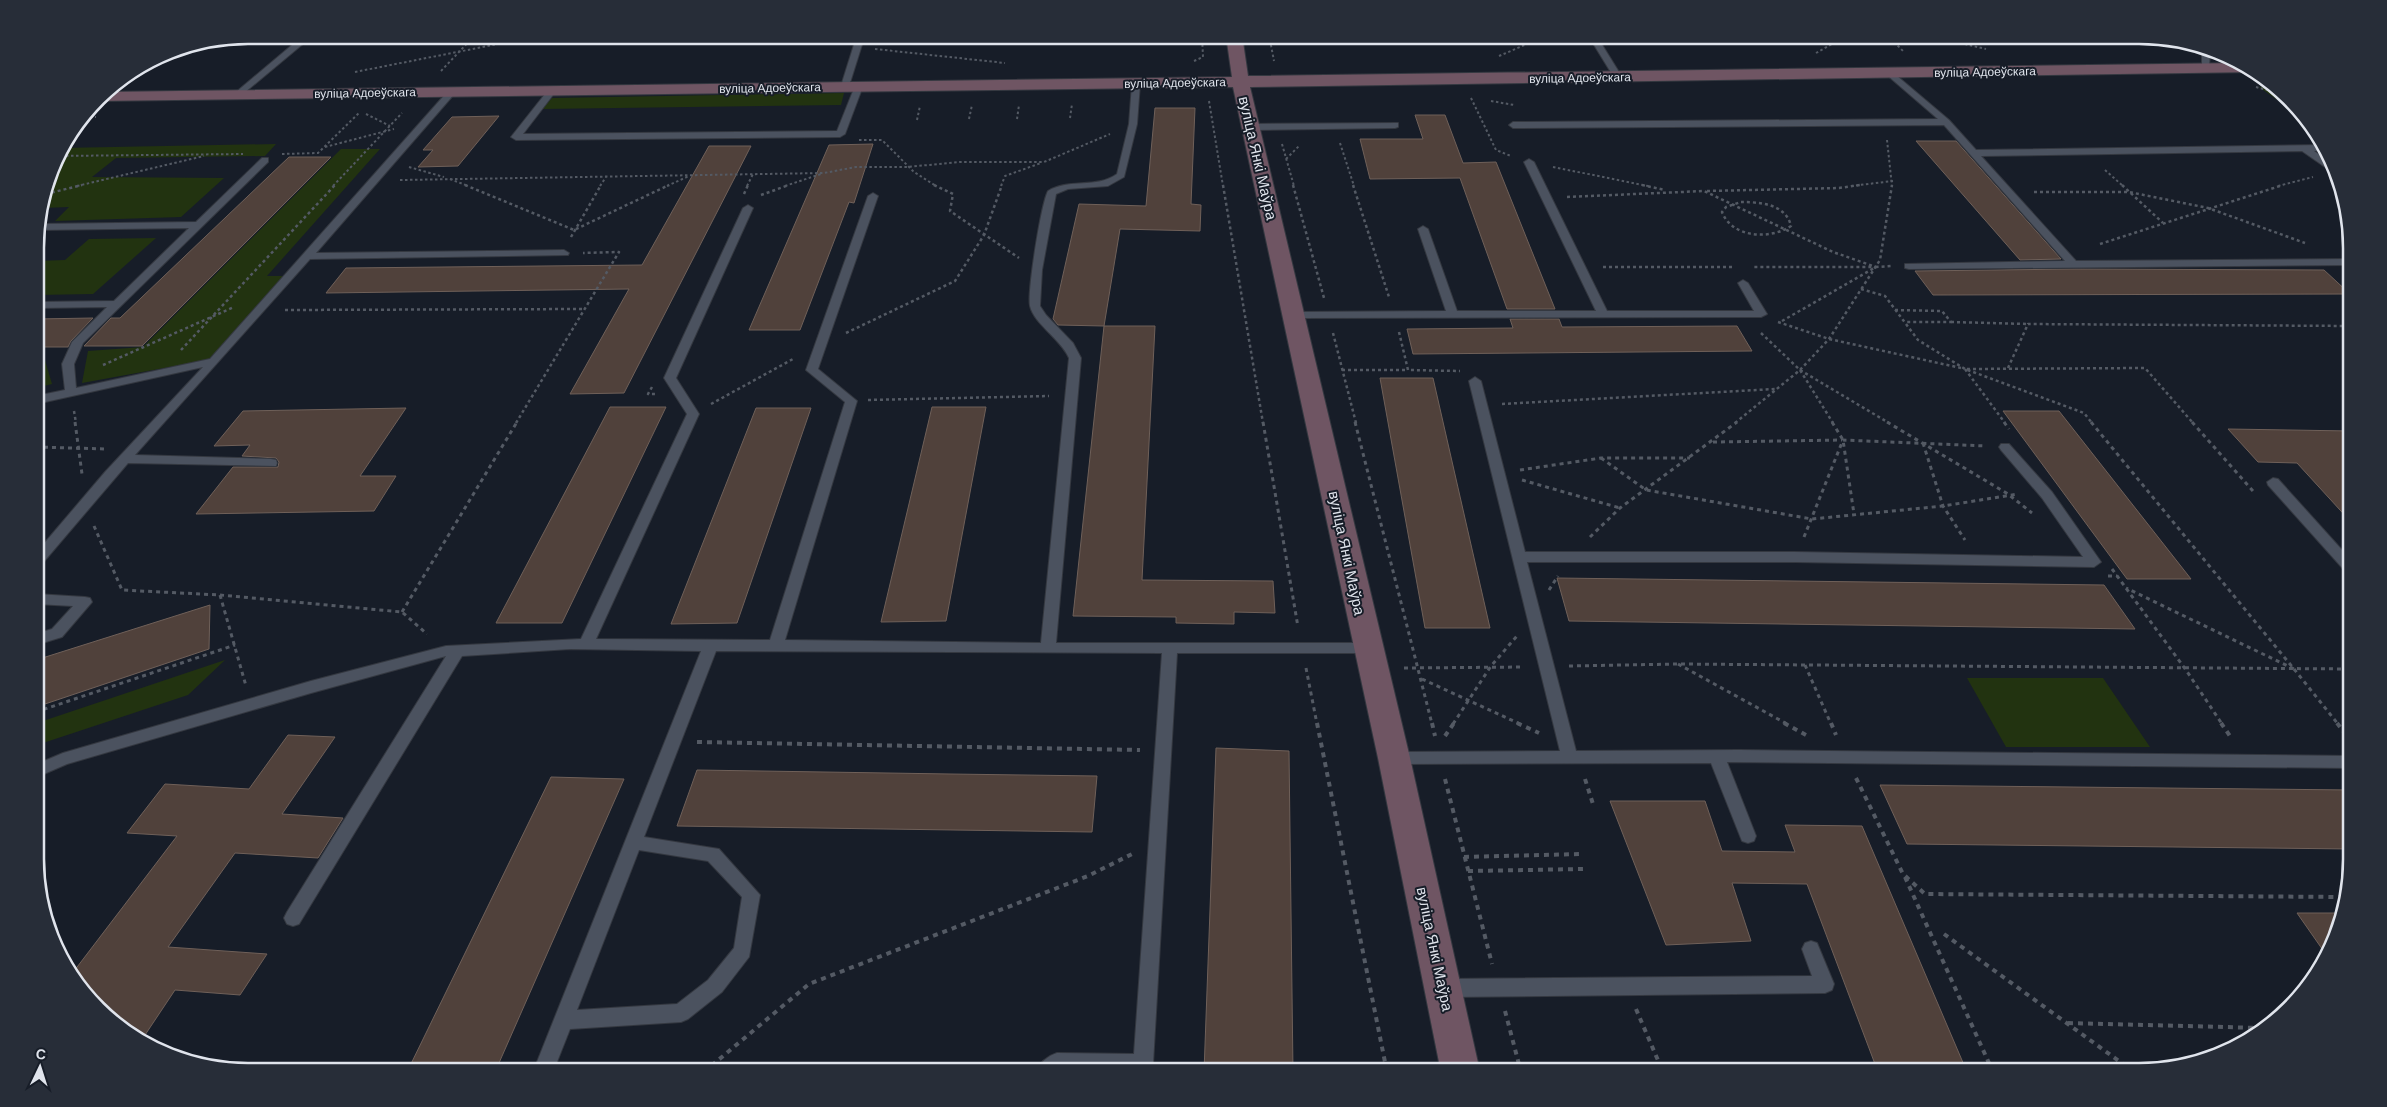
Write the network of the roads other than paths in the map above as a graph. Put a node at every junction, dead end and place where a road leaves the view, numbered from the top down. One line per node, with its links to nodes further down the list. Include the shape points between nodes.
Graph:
1 (299, 44): 15 (lane)
2 (858, 44): 12 (lane)
3 (1235, 44): 10 (main road, вуліца Янкі Маўра)
4 (1598, 44): 9 (lane)
5 (2206, 55): 6 (lane)
6 (2206, 68): 7 (main road, вуліца Адоеўскага); 8 (main road, вуліца Адоеўскага)
7 (2236, 68)
8 (1890, 73): 9 (main road, вуліца Адоеўскага); 17 (lane)
9 (1618, 77): 10 (main road, вуліца Адоеўскага)
10 (1241, 83): 11 (main road, вуліца Адоеўскага); 20 (main road, вуліца Янкі Маўра)
11 (1136, 84): 12 (main road, вуліца Адоеўскага); 59 (lane, via 1133,124 1121,175 1116,181 1103,185 1068,185 1057,187 1051,193 1037,270 1035,306 1041,317 1069,345 1075,358)
12 (852, 86): 13 (main road, вуліца Адоеўскага); 13 (lane, via 840,134 516,137)
13 (552, 91): 14 (main road, вуліца Адоеўскага)
14 (452, 92): 15 (main road, вуліца Адоеўскага); 33 (lane)
15 (238, 95): 16 (main road, вуліца Адоеўскага)
16 (110, 97)
17 (1946, 122): 19 (lane); 23 (lane)
18 (1395, 125): 20 (lane)
19 (1513, 125)
20 (1264, 127): 41 (main road, вуліца Янкі Маўра)
21 (2304, 148): 22 (lane); 23 (lane); 26 (lane)
22 (2317, 148)
23 (1974, 154): 34 (lane)
24 (269, 157): 29 (lane)
25 (1529, 162): 40 (lane)
26 (2325, 164)
27 (873, 196): 58 (lane, via 812,370 851,400)
28 (748, 208): 56 (lane, via 670,378 693,414)
29 (198, 225): 30 (lane); 38 (lane)
30 (45, 226)
31 (1423, 229): 42 (lane)
32 (564, 253): 33 (lane)
33 (308, 256): 43 (lane)
34 (2068, 260): 35 (lane); 36 (lane)
35 (2343, 262)
36 (1903, 266)
37 (1743, 283): 40 (lane, via 1761,314)
38 (117, 304): 39 (lane); 45 (lane, via 78,342 68,364)
39 (44, 305)
40 (1603, 314): 42 (lane)
41 (1295, 315): 42 (lane); 62 (main road, вуліца Янкі Маўра)
42 (1454, 315)
43 (215, 360): 45 (lane); 48 (lane)
44 (1475, 381): 52 (lane)
45 (71, 392): 46 (lane)
46 (44, 398)
47 (2005, 447): 52 (lane, via 2047,495 2094,562)
48 (125, 460): 49 (lane); 51 (lane)
49 (271, 463)
50 (2273, 482): 53 (lane)
51 (44, 551)
52 (1519, 557): 63 (lane)
53 (2343, 560)
54 (44, 600): 55 (lane, via 84,602 57,633)
55 (44, 637)
56 (586, 644): 57 (lane); 61 (lane)
57 (711, 645): 58 (lane); 69 (lane)
58 (776, 646): 59 (lane)
59 (1048, 648): 60 (lane)
60 (1170, 649): 62 (lane, via 1302,650); 77 (lane)
61 (452, 651): 67 (lane, via 252,704 63,759); 70 (lane)
62 (1370, 658): 65 (main road, вуліца Янкі Маўра)
63 (1568, 752): 64 (lane); 65 (lane, via 1439,753)
64 (1717, 757): 66 (lane); 68 (lane)
65 (1394, 758): 72 (main road, вуліца Янкі Маўра)
66 (2343, 762)
67 (44, 768)
68 (1748, 836)
69 (633, 842): 73 (lane); 73 (lane, via 713,854 751,895 743,951 715,986 681,1013)
70 (293, 918)
71 (1811, 949): 72 (lane, via 1825,984)
72 (1443, 988): 78 (main road, вуліца Янкі Маўра)
73 (563, 1020): 74 (lane)
74 (546, 1063)
75 (1056, 1063): 76 (lane)
76 (1100, 1063)
77 (1143, 1063)
78 (1459, 1063)

